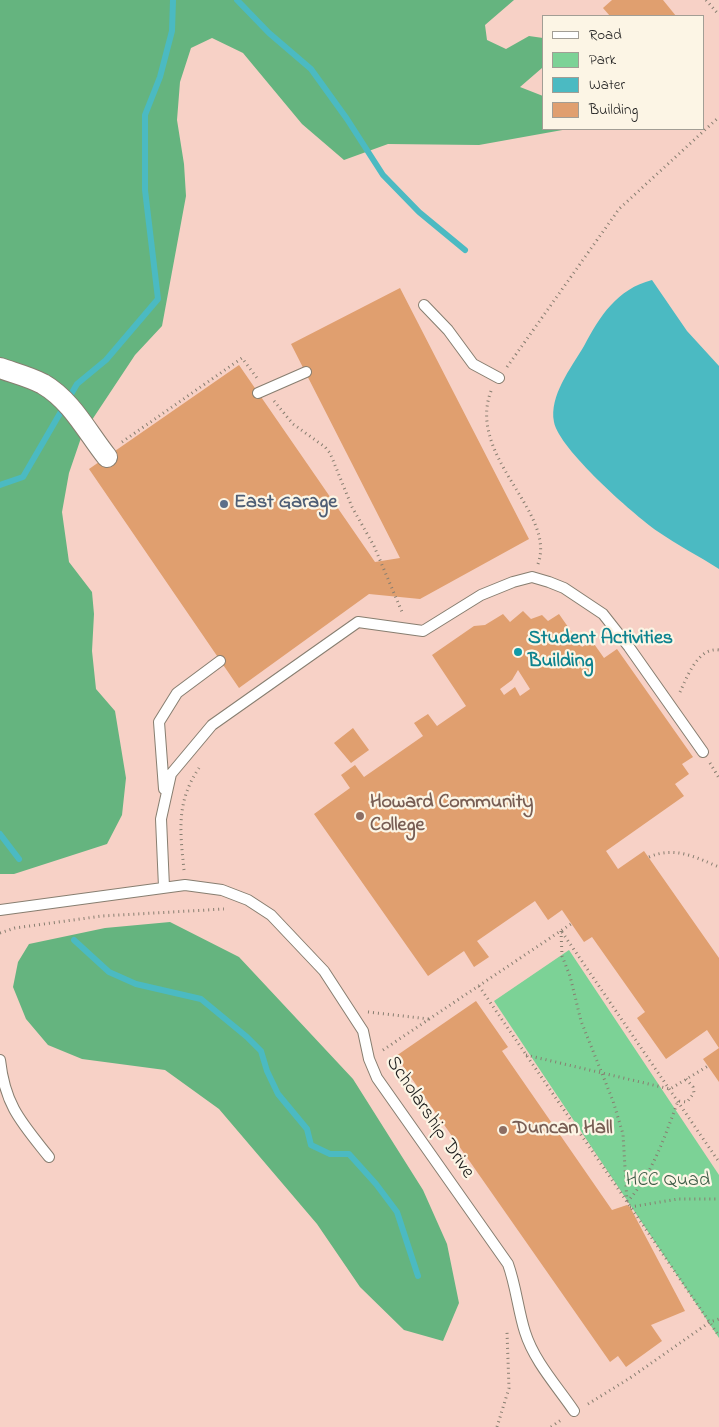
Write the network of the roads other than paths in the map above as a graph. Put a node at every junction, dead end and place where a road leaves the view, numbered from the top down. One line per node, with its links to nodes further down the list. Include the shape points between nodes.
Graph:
1 (424, 305): 4 (lane, via 473,364)
2 (0, 368): 6 (street, via 44,385 80,418)
3 (306, 372): 5 (lane)
4 (499, 378)
5 (262, 392)
6 (104, 453)
7 (220, 661): 9 (lane, via 177,693 159,722)
8 (703, 752): 9 (lane, via 603,614 564,588 532,577 481,595 423,631 358,622 212,725 171,774)
9 (164, 797): 10 (lane, via 161,819)
10 (164, 887): 11 (lane, Scholarship Drive); 14 (lane, Scholarship Drive, via 197,885 222,890 260,908 324,971 363,1031 369,1060 377,1078 508,1264 532,1349)
11 (0, 910)
12 (0, 1060): 13 (lane, via 6,1095)
13 (49, 1157)
14 (574, 1411)

